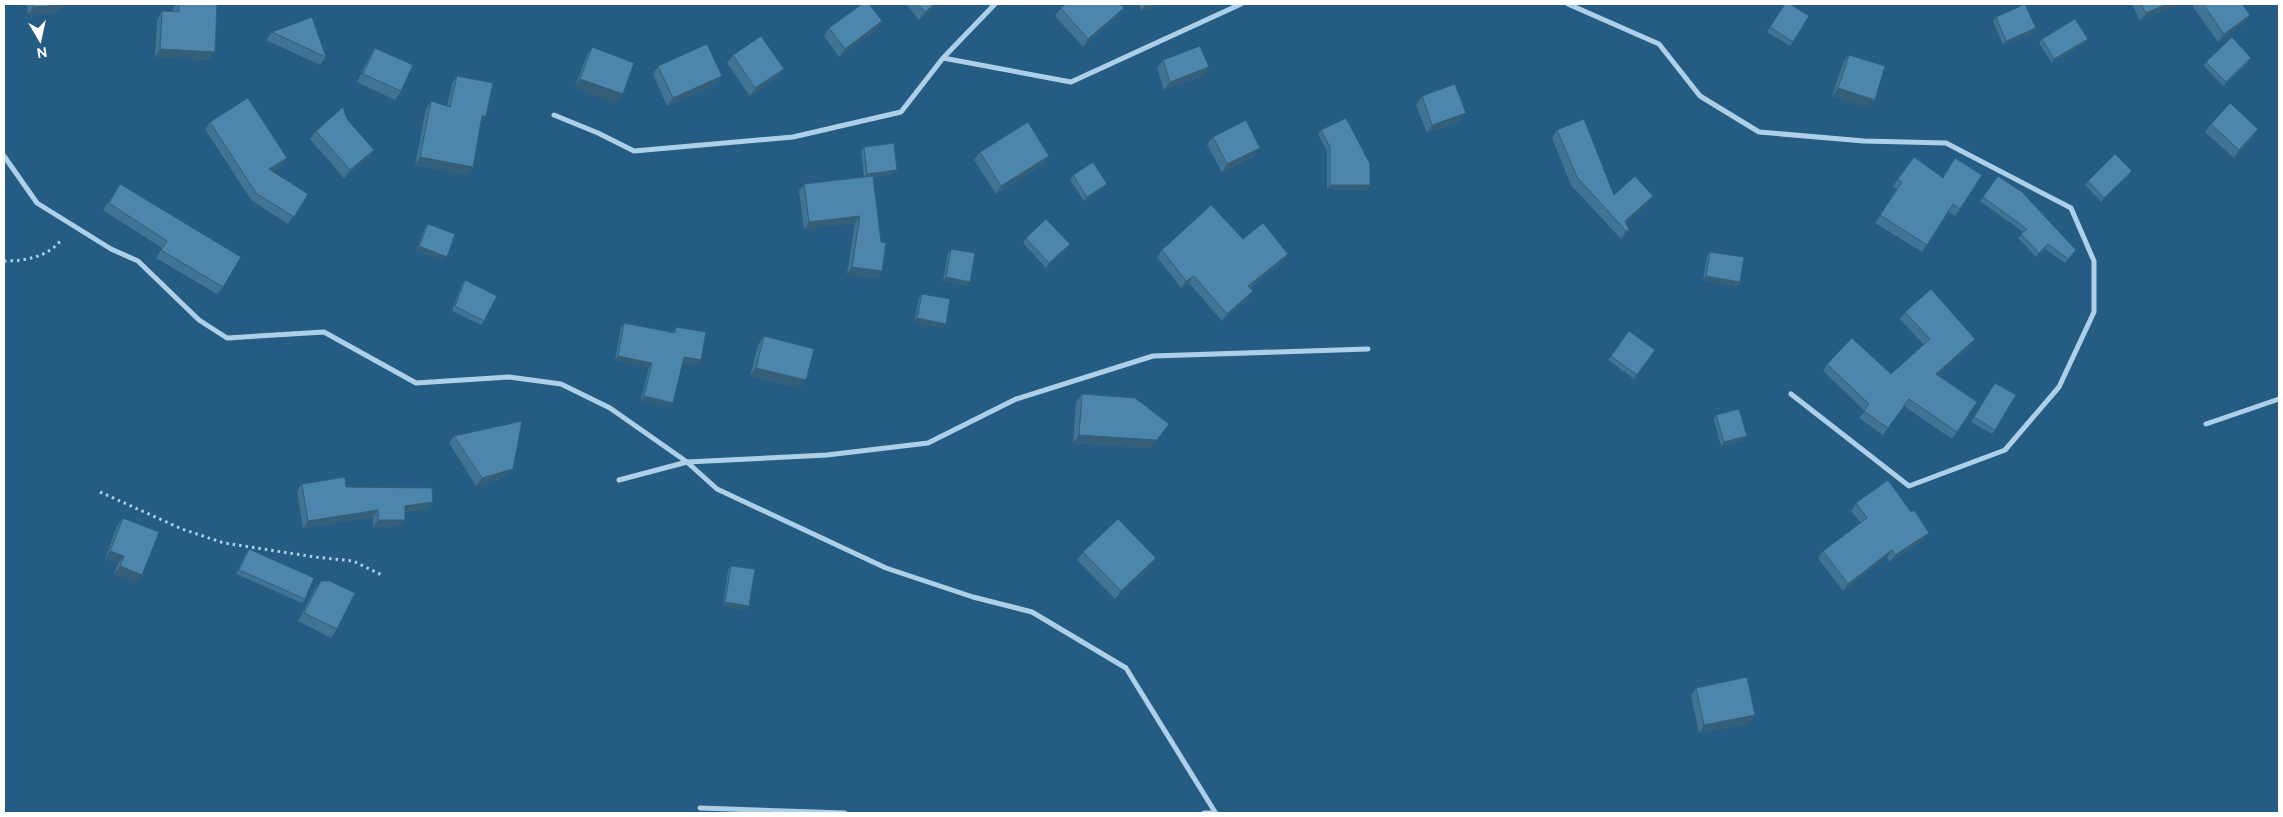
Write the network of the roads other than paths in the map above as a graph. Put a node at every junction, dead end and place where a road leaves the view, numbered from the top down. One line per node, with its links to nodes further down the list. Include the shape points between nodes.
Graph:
1 (996, 4): 4 (street)
2 (1241, 4): 4 (street, via 1071,82)
3 (1568, 4): 8 (street, via 1660,44 1700,96 1759,132 1864,141 1946,143 2071,208 2094,261 2094,312 2059,387 2005,450 1909,486)
4 (943, 58): 5 (street, via 901,112 793,137 634,151)
5 (554, 115)
6 (4, 156): 11 (street, via 37,203 138,261 199,320 228,338 324,332 416,383 509,377 561,384 610,408)
7 (1368, 349): 11 (street, via 1153,356 1016,399 928,443 827,455)
8 (1791, 394)
9 (2279, 399): 10 (street)
10 (2206, 424)
11 (687, 462): 12 (street); 16 (street, via 717,489 877,564 973,597 1032,612 1126,668)
12 (619, 480)
13 (700, 808): 14 (street)
14 (845, 813)
15 (1204, 813): 16 (street)
16 (1216, 813)

